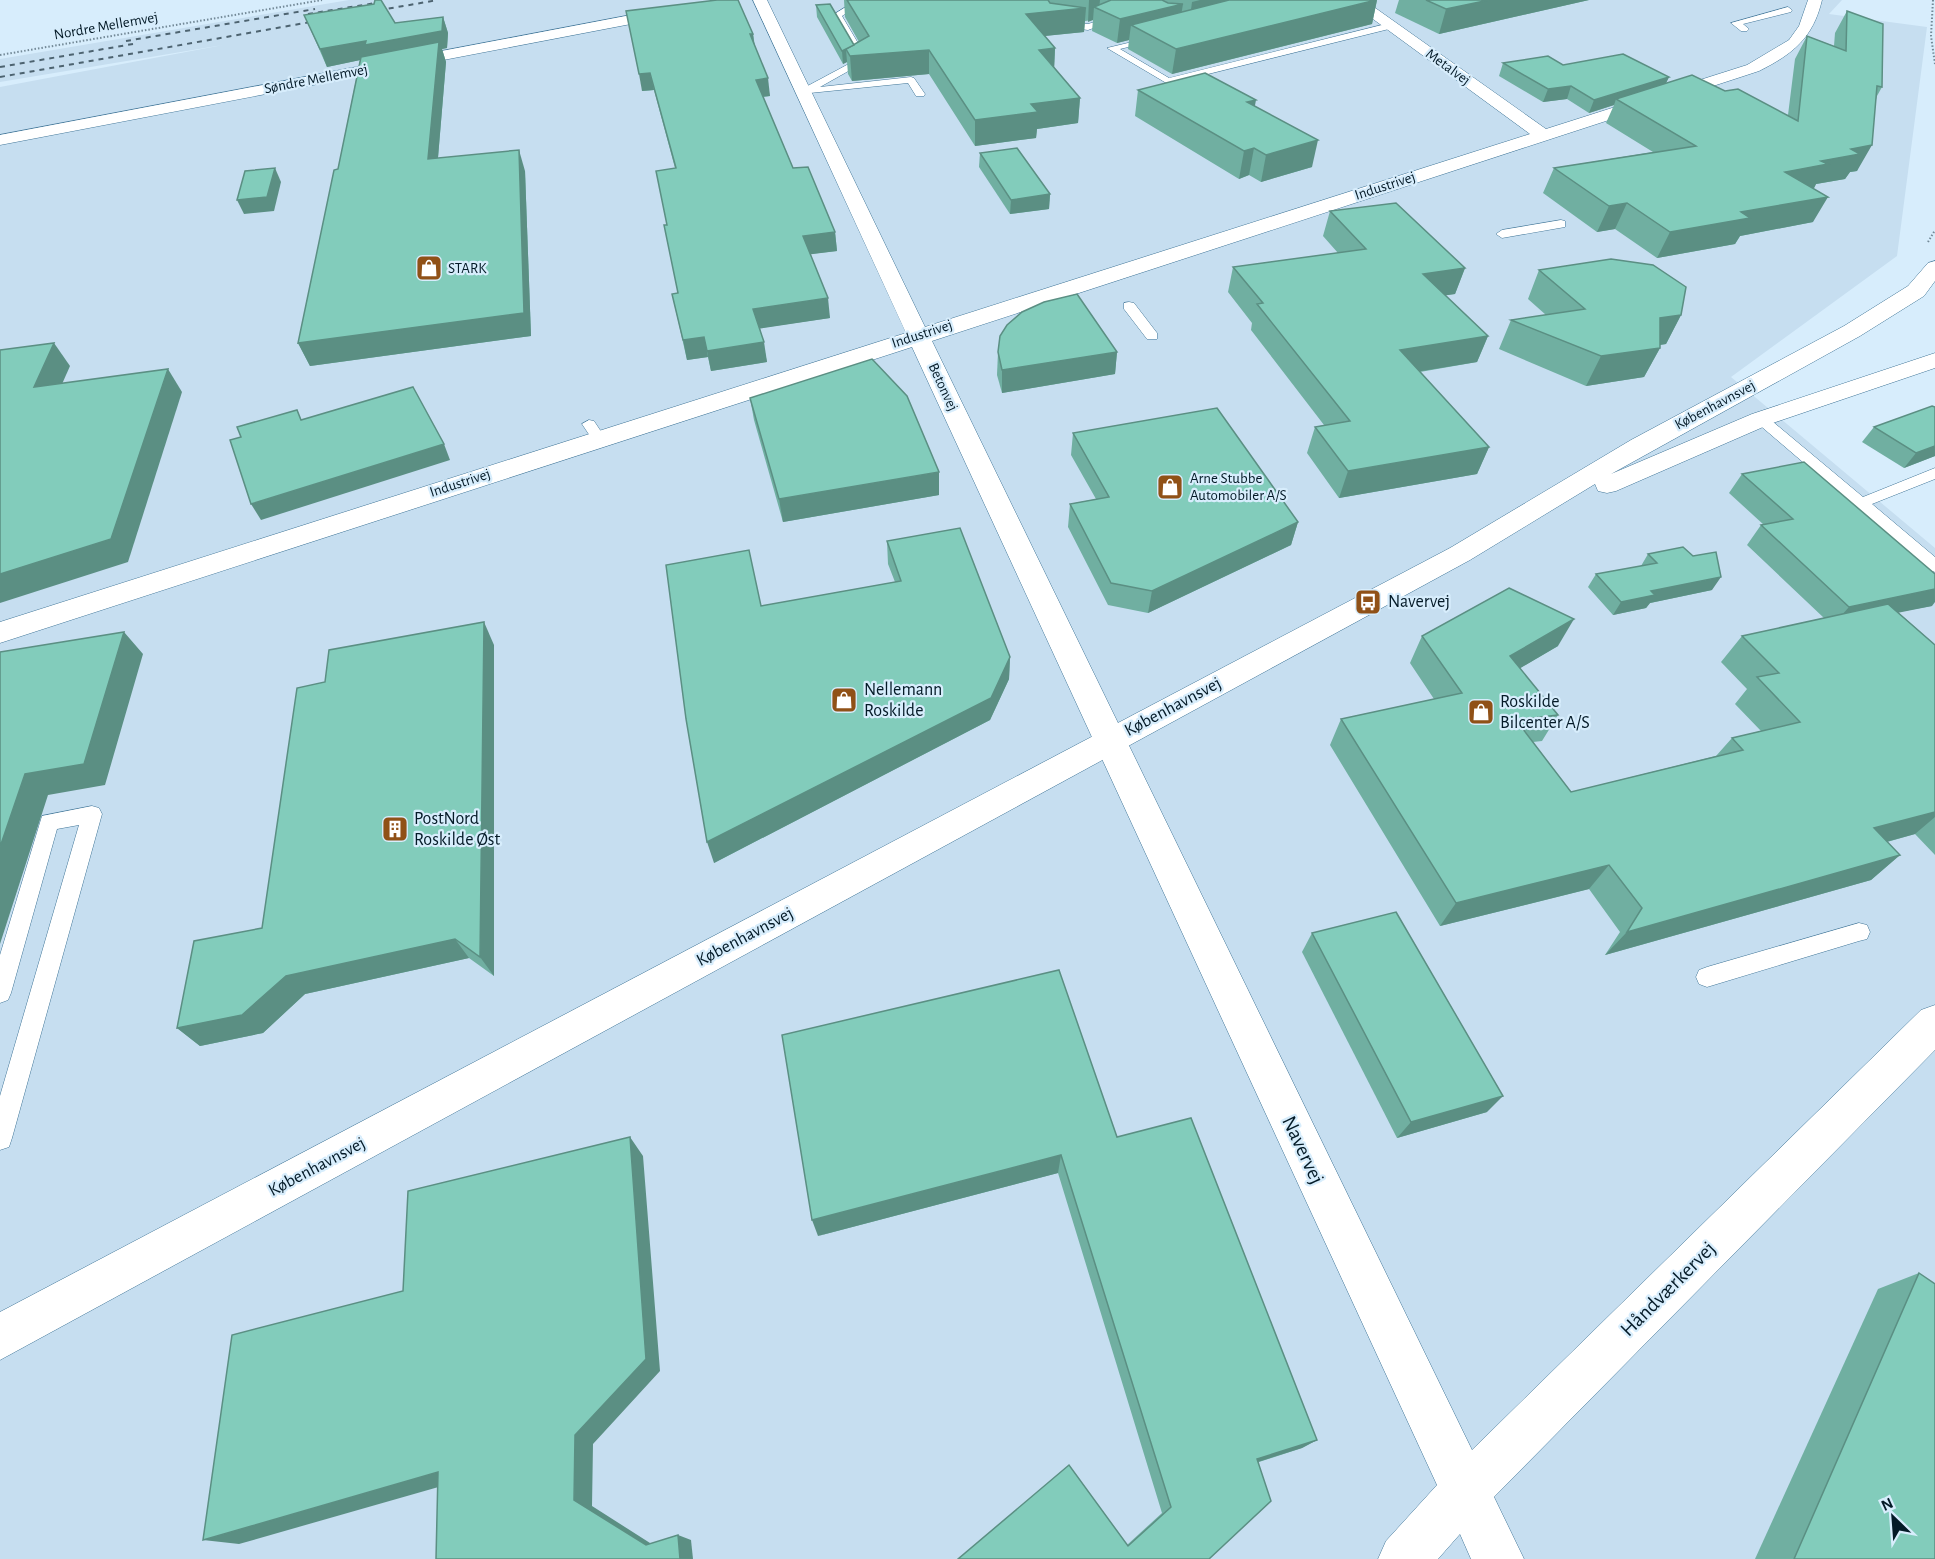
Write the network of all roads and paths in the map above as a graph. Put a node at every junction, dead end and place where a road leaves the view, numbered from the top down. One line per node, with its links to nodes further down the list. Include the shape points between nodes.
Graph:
1 (322, 0): 15 (path, Nordre Mellemvej)
2 (760, 0): 17 (street, Betonvej)
3 (863, 0): 17 (lane, via 837,15 863,60)
4 (1034, 0): 5 (lane, via 1054,23 1088,27 1105,22 1106,14)
5 (1090, 0)
6 (1354, 0): 12 (street, Metalvej)
7 (1769, 0): 11 (lane)
8 (1933, 0): 16 (path, via 1931,36)
9 (1813, 7): 11 (lane); 19 (street, Industrivej, via 1806,29 1791,45 1753,68)
10 (693, 8): 20 (street, Søndre Mellemvej)
11 (1788, 10): 13 (lane, via 1736,23)
12 (1390, 26): 14 (lane, via 1168,81 1112,48); 19 (street, Metalvej)
13 (1744, 29)
14 (1168, 34)
15 (0, 55)
16 (1935, 64)
17 (804, 92): 18 (lane, via 911,80); 25 (street, Betonvej)
18 (920, 94)
19 (1542, 135): 25 (street, Industrivej)
20 (0, 140)
21 (1561, 224): 22 (lane)
22 (1502, 234)
23 (1935, 267): 31 (street, Københavnsvej, via 1916,291 1852,331 1640,445)
24 (1129, 306): 26 (lane)
25 (919, 335): 33 (street, Industrivej, via 594,432); 34 (street, Betonvej)
26 (1152, 336)
27 (1935, 360): 28 (street, Københavnsvej)
28 (1761, 419): 30 (lane, Københavnsvej); 31 (street, Københavnsvej)
29 (1935, 473): 30 (lane)
30 (1861, 503): 32 (lane, Københavnsvej)
31 (1490, 537): 34 (street, Københavnsvej)
32 (1935, 566)
33 (0, 633)
34 (1109, 741): 40 (street, Københavnsvej); 41 (street, Navervej)
35 (1859, 932): 36 (lane)
36 (1707, 977)
37 (0, 993): 39 (lane, via 49,822 92,814)
38 (1935, 1023): 41 (street, Håndværkervej)
39 (0, 1138)
40 (0, 1337)
41 (1465, 1491): 42 (street, Håndværkervej); 43 (street, Navervej)
42 (1404, 1559)
43 (1498, 1559)

